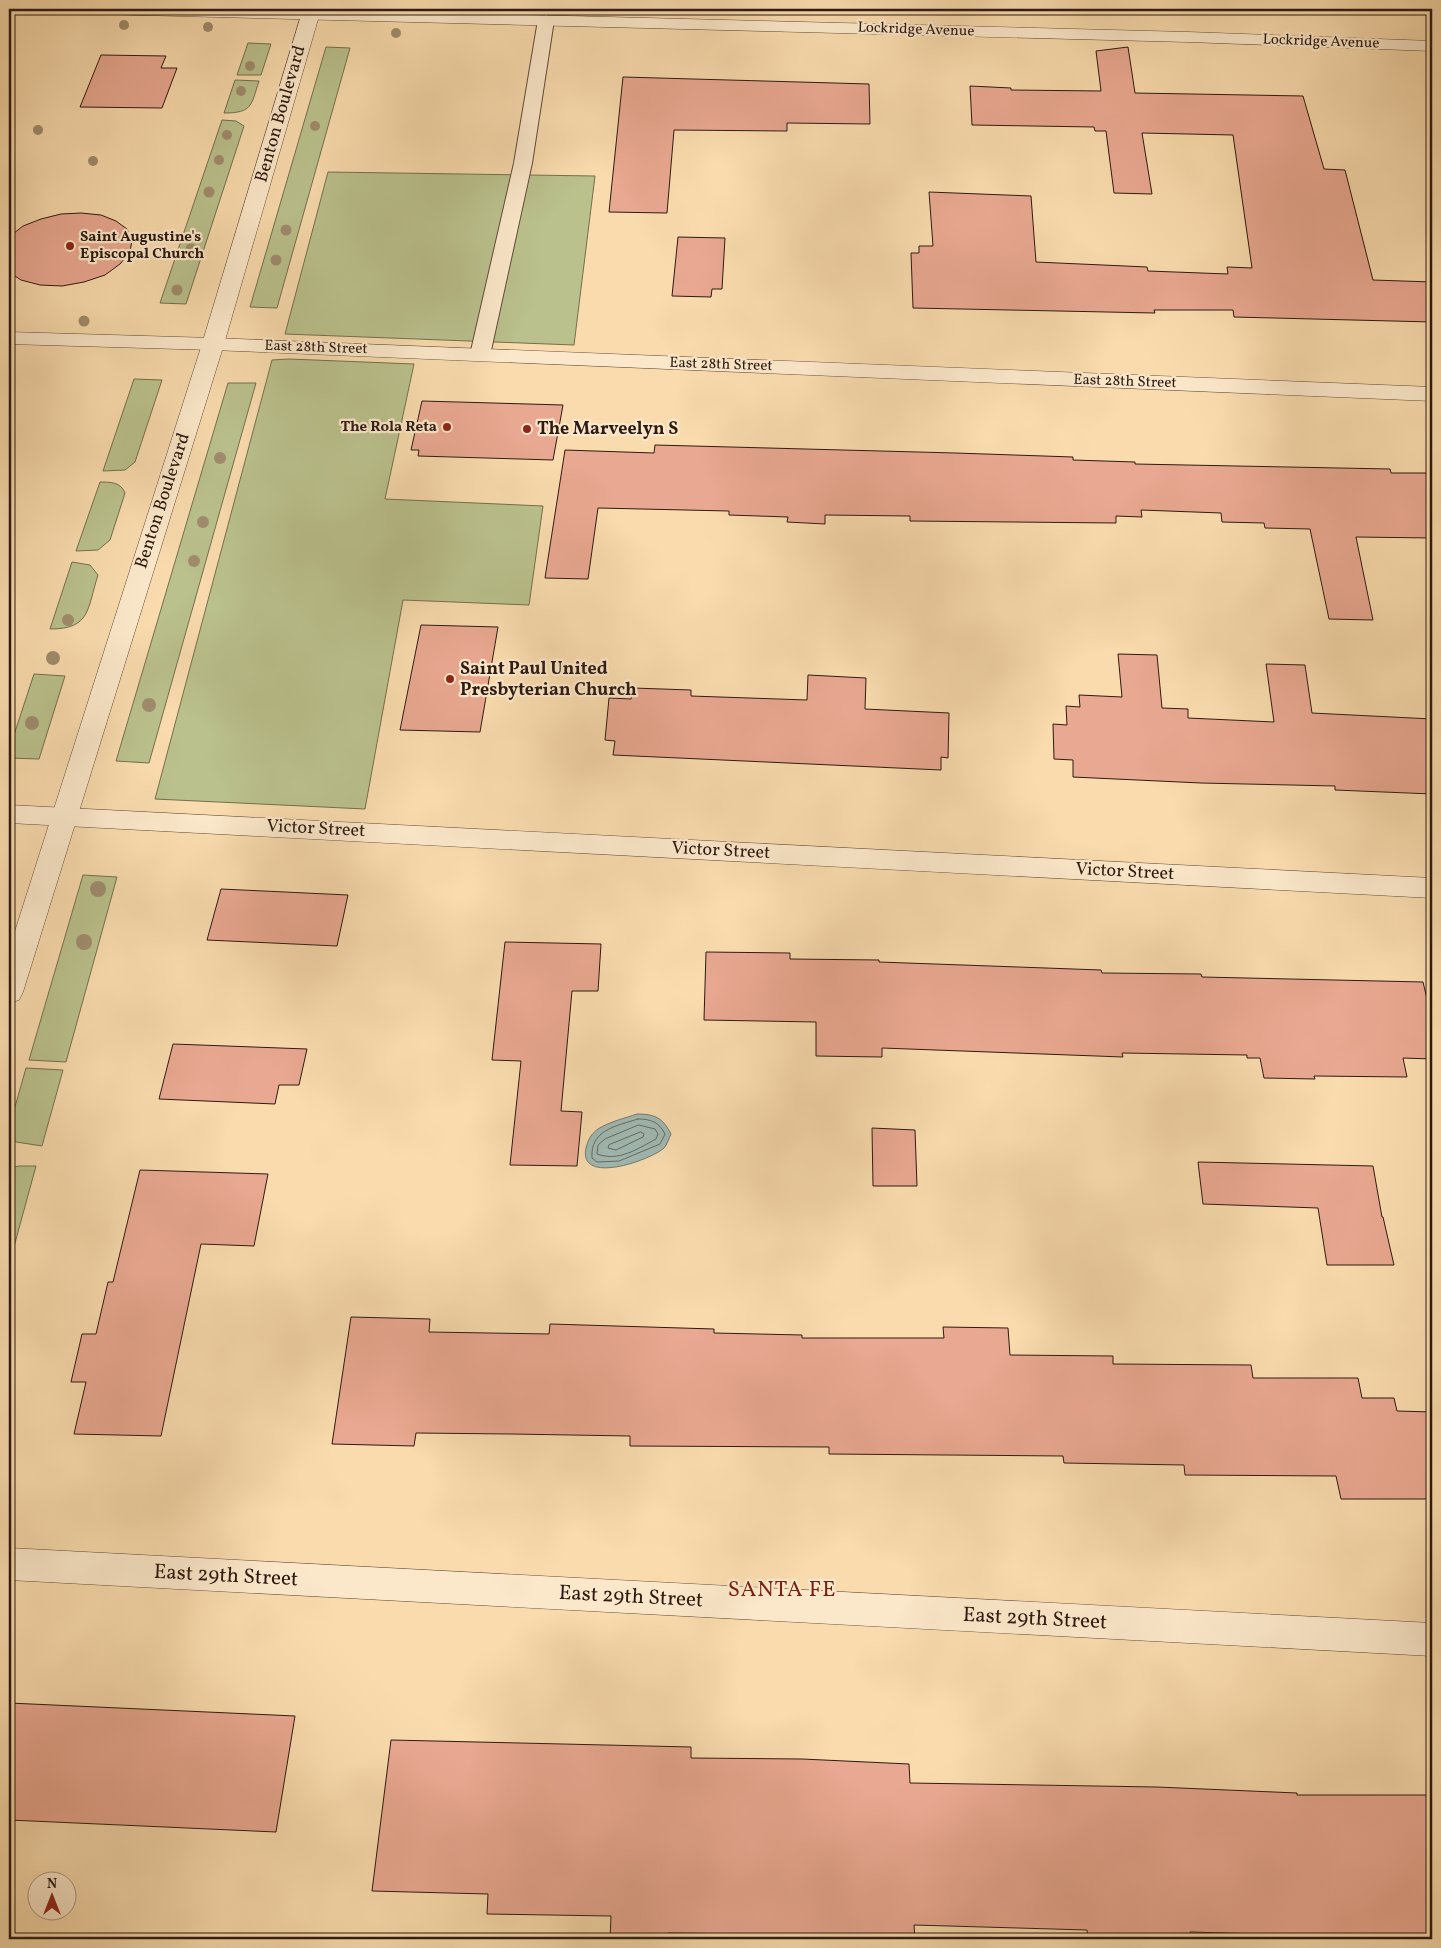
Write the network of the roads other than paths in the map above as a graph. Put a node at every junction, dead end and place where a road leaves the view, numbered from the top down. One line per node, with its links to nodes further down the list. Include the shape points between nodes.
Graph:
1 (100, 9): 2 (street, Lockridge Avenue)
2 (311, 11): 3 (street, Lockridge Avenue); 6 (street, Benton Boulevard)
3 (546, 20): 4 (street, Lockridge Avenue); 7 (lane, via 523,163)
4 (1432, 46)
5 (9, 338): 6 (street, East 28th Street)
6 (212, 344): 7 (street, East 28th Street); 10 (street, Benton Boulevard)
7 (480, 355): 8 (street, East 28th Street)
8 (1432, 394)
9 (9, 814): 10 (street, Victor Street)
10 (63, 816): 11 (street, Victor Street); 12 (street, Benton Boulevard)
11 (1432, 888)
12 (9, 992)
13 (9, 1564): 14 (street, East 29th Street)
14 (1432, 1640)

